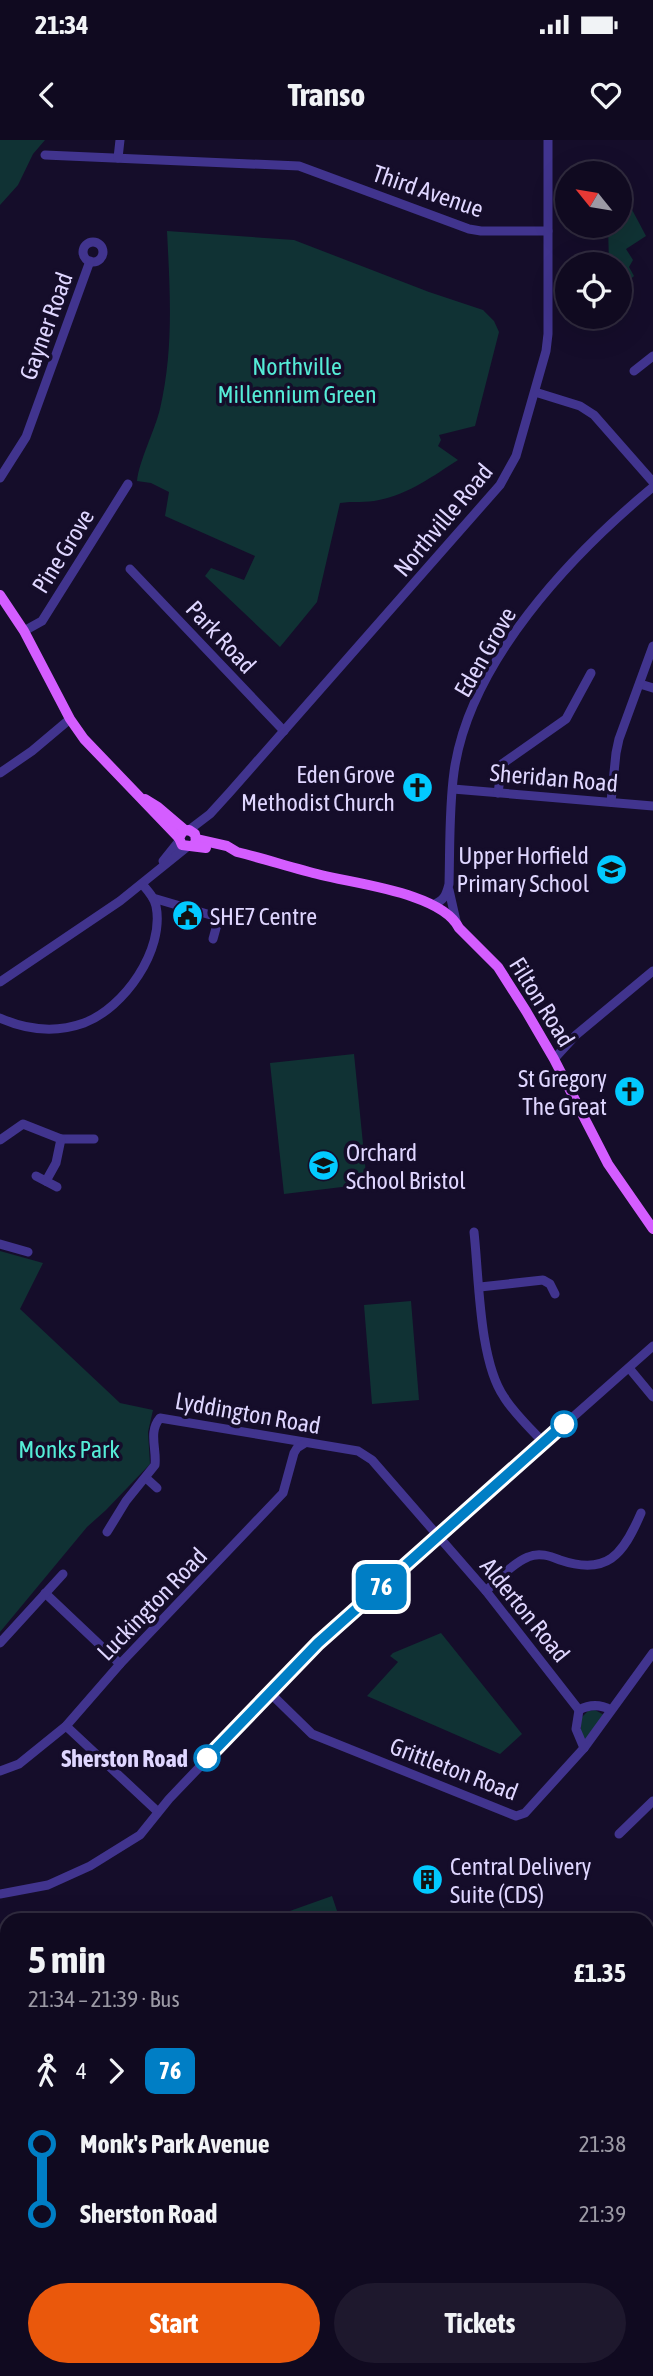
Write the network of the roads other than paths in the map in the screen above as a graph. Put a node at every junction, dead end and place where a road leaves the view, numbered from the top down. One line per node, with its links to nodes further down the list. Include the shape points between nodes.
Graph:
1 (120, 140): 5 (street)
2 (548, 140): 7 (street, Northville Road)
3 (45, 155): 4 (street, Third Avenue)
4 (60, 155): 5 (street, Third Avenue); 6 (street)
5 (118, 158): 7 (street, Third Avenue, via 299,166 469,229)
6 (59, 168)
7 (548, 231): 11 (street, Northville Road, via 547,351)
8 (90, 261): 12 (street, Gayner Road, via 26,437)
9 (653, 356): 10 (street)
10 (634, 371)
11 (535, 392): 14 (street, via 594,415); 23 (street, Northville Road, via 516,456 500,485)
12 (0, 478)
13 (128, 484): 17 (street, Pine Grove, via 42,621)
14 (653, 485): 25 (street, Eden Grove, via 585,548 517,629 480,692 462,737)
15 (130, 569): 23 (street, Park Road)
16 (0, 595): 17 (main road)
17 (24, 631): 22 (main road)
18 (653, 646): 20 (street)
19 (591, 673): 26 (street, via 566,719 502,764)
20 (640, 684): 21 (street); 27 (street, via 616,753)
21 (653, 688)
22 (70, 719): 24 (street); 29 (main road, via 153,813)
23 (284, 732): 29 (street, Northville Road)
24 (0, 773)
25 (453, 789): 26 (street, Sheridan Road); 31 (street, Eden Grove)
26 (498, 793): 27 (street, Sheridan Road)
27 (611, 802): 28 (street, Sheridan Road)
28 (653, 806)
29 (188, 839): 30 (street, Northville Road, via 166,866); 32 (main road, Filton Road)
30 (142, 884): 33 (street); 38 (street, Northville Road)
31 (449, 884): 34 (street, via 444,900); 35 (street, Eden Grove)
32 (406, 896): 34 (main road, Filton Road); 35 (main road, Filton Road, via 452,926)
33 (153, 898): 36 (street, via 214,916 218,921); 39 (street, via 157,908 154,942 124,994 102,1014 51,1030)
34 (433, 905): 35 (main road, Filton Road)
35 (457, 924): 40 (main road, Filton Road, via 498,967)
36 (213, 939)
37 (653, 971): 40 (street)
38 (0, 982)
39 (0, 1018)
40 (554, 1059): 47 (main road, Filton Road, via 608,1164)
41 (61, 1139): 42 (street); 43 (street, via 23,1124); 45 (street)
42 (94, 1139)
43 (0, 1140)
44 (36, 1176): 45 (street)
45 (46, 1181): 46 (street)
46 (57, 1187)
47 (648, 1216): 48 (main road, Filton Road, via 646,1222)
48 (653, 1229)
49 (474, 1232): 52 (street)
50 (0, 1244): 51 (street)
51 (28, 1252)
52 (480, 1287): 53 (street, via 543,1280); 57 (street, via 487,1351 498,1385 503,1397)
53 (555, 1294)
54 (653, 1346): 55 (street)
55 (629, 1368): 56 (street); 57 (street)
56 (653, 1397)
57 (543, 1442): 64 (street)
58 (305, 1443): 59 (street, Lyddington Road); 60 (street, Lyddington Road, via 160,1418 153,1440 155,1465); 70 (street, Luckington Road, via 294,1453 283,1493)
59 (353, 1450): 64 (street, Alderton Road, via 372,1460)
60 (146, 1478): 61 (street); 63 (street, Lyddington Road, via 108,1519)
61 (157, 1488)
62 (641, 1513): 66 (street, via 625,1544 604,1563 580,1566 549,1556 528,1557)
63 (107, 1532)
64 (438, 1536): 66 (street, Alderton Road); 71 (street)
65 (63, 1574): 67 (street)
66 (486, 1591): 72 (street, Alderton Road)
67 (45, 1593): 68 (street); 70 (street)
68 (0, 1643)
69 (653, 1653): 73 (street, Grittleton Road)
70 (120, 1664): 74 (street, Luckington Road)
71 (269, 1692): 75 (street, Grittleton Road, via 312,1734 516,1816 525,1813); 78 (street)
72 (579, 1710): 73 (street, via 587,1705); 75 (street, via 576,1729)
73 (611, 1710): 75 (street, Grittleton Road)
74 (66, 1726): 76 (street, Luckington Road, via 19,1764); 78 (street)
75 (584, 1748)
76 (0, 1771)
77 (653, 1801): 79 (street)
78 (158, 1811): 80 (street, via 141,1835 90,1866 48,1885)
79 (620, 1834)
80 (0, 1894)

